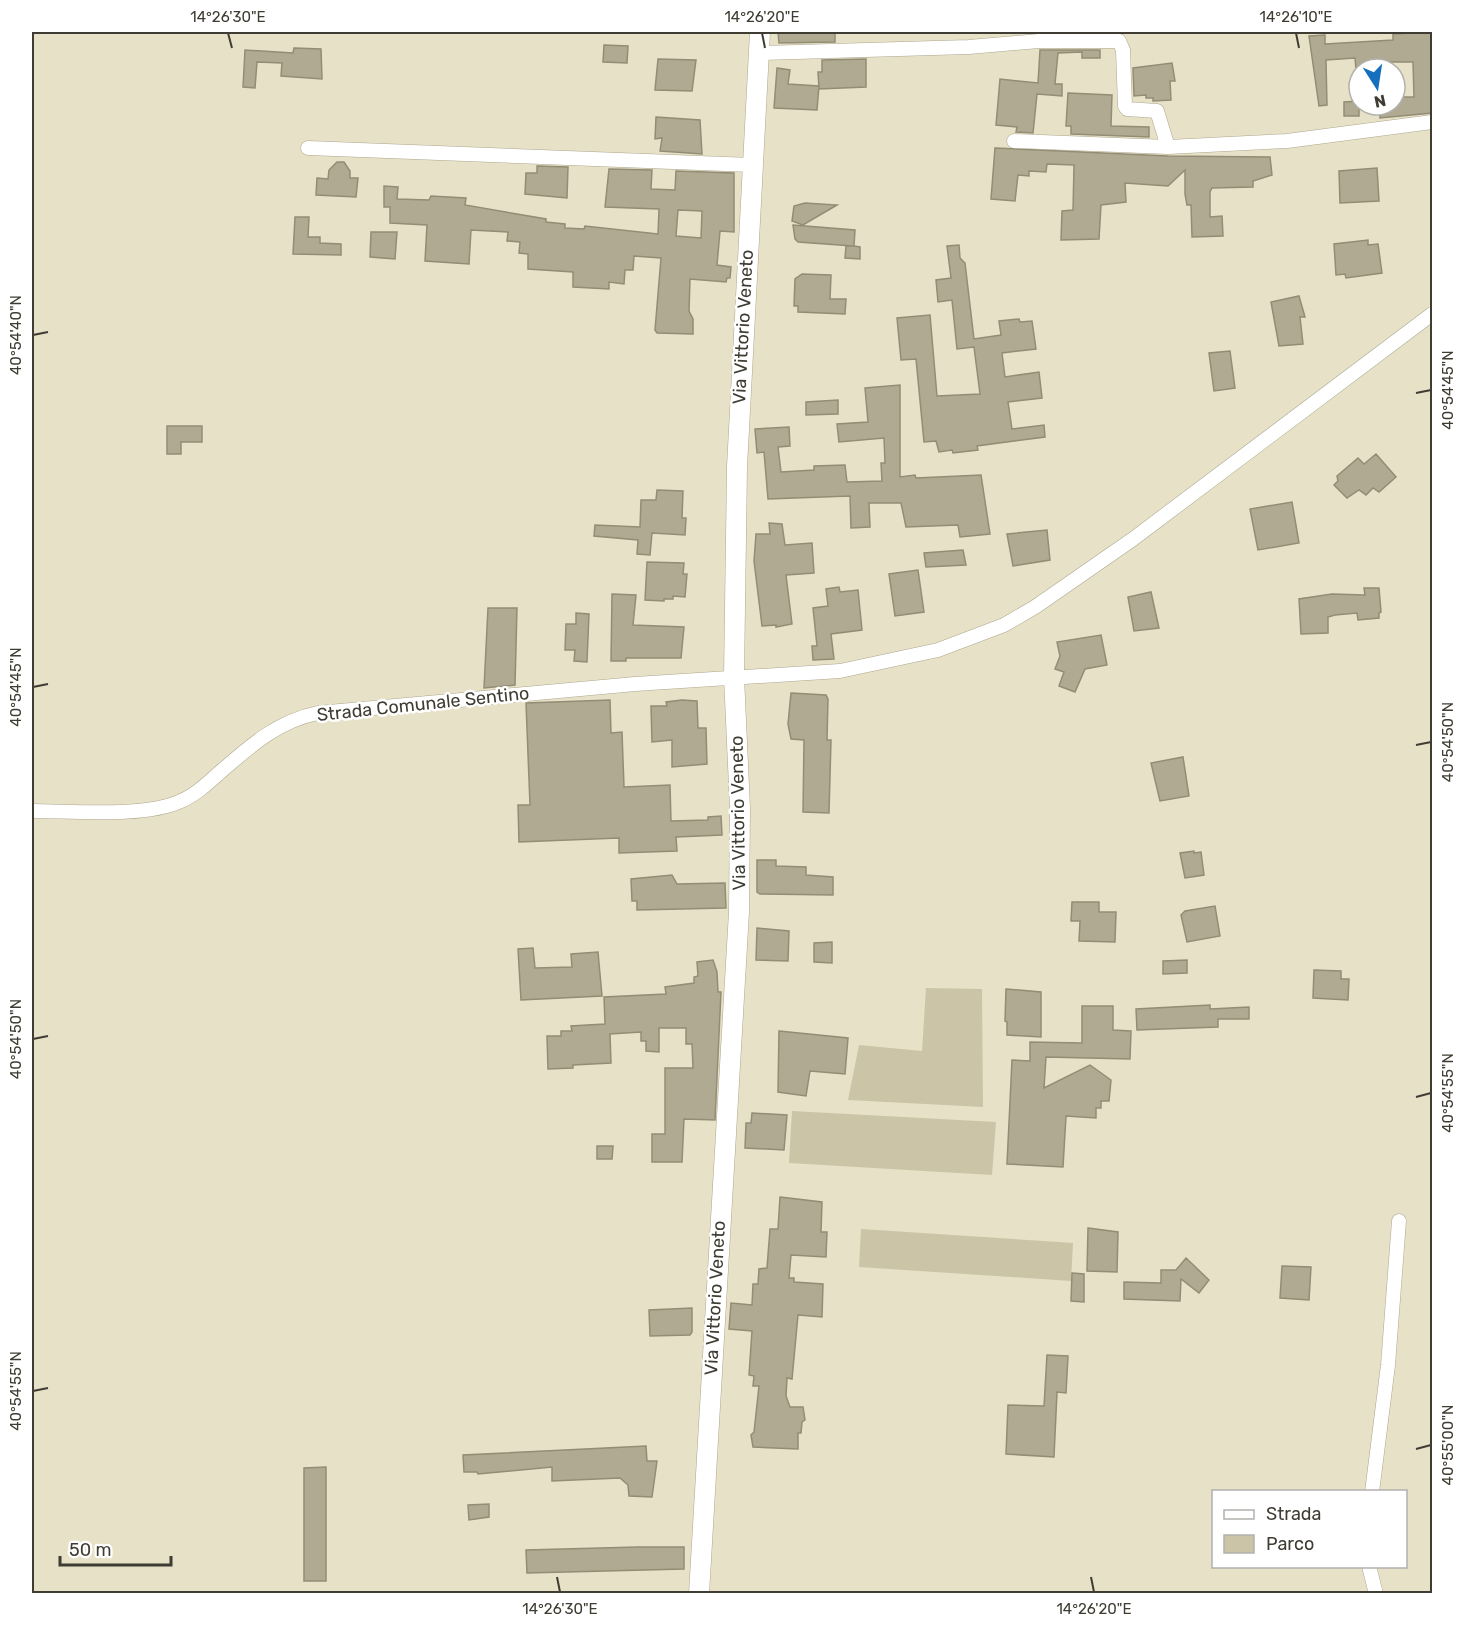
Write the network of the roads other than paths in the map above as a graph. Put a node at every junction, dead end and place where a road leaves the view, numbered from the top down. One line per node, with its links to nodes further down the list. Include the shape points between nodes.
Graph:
1 (760, 32): 2 (street, Via Vittorio Veneto)
2 (759, 53): 5 (street, via 1119,41 1123,50 1125,106 1157,111); 7 (street, Via Vittorio Veneto)
3 (1432, 122): 5 (street, via 1316,139)
4 (1014, 141): 5 (street)
5 (1168, 147)
6 (308, 148): 7 (street)
7 (752, 165): 9 (street, Via Vittorio Veneto, via 737,467)
8 (1432, 314): 9 (street, Strada Comunale Sentino, via 1133,539 1004,625 938,650 895,661 840,671)
9 (735, 677): 10 (street, Strada Comunale Sentino, via 318,713 282,725 257,740 202,789 182,801 153,808 99,812); 14 (street, Via Vittorio Veneto, via 739,912)
10 (32, 811)
11 (1399, 1221): 12 (street, via 1388,1365)
12 (1372, 1490)
13 (1370, 1568): 15 (street)
14 (699, 1593)
15 (1376, 1593)

